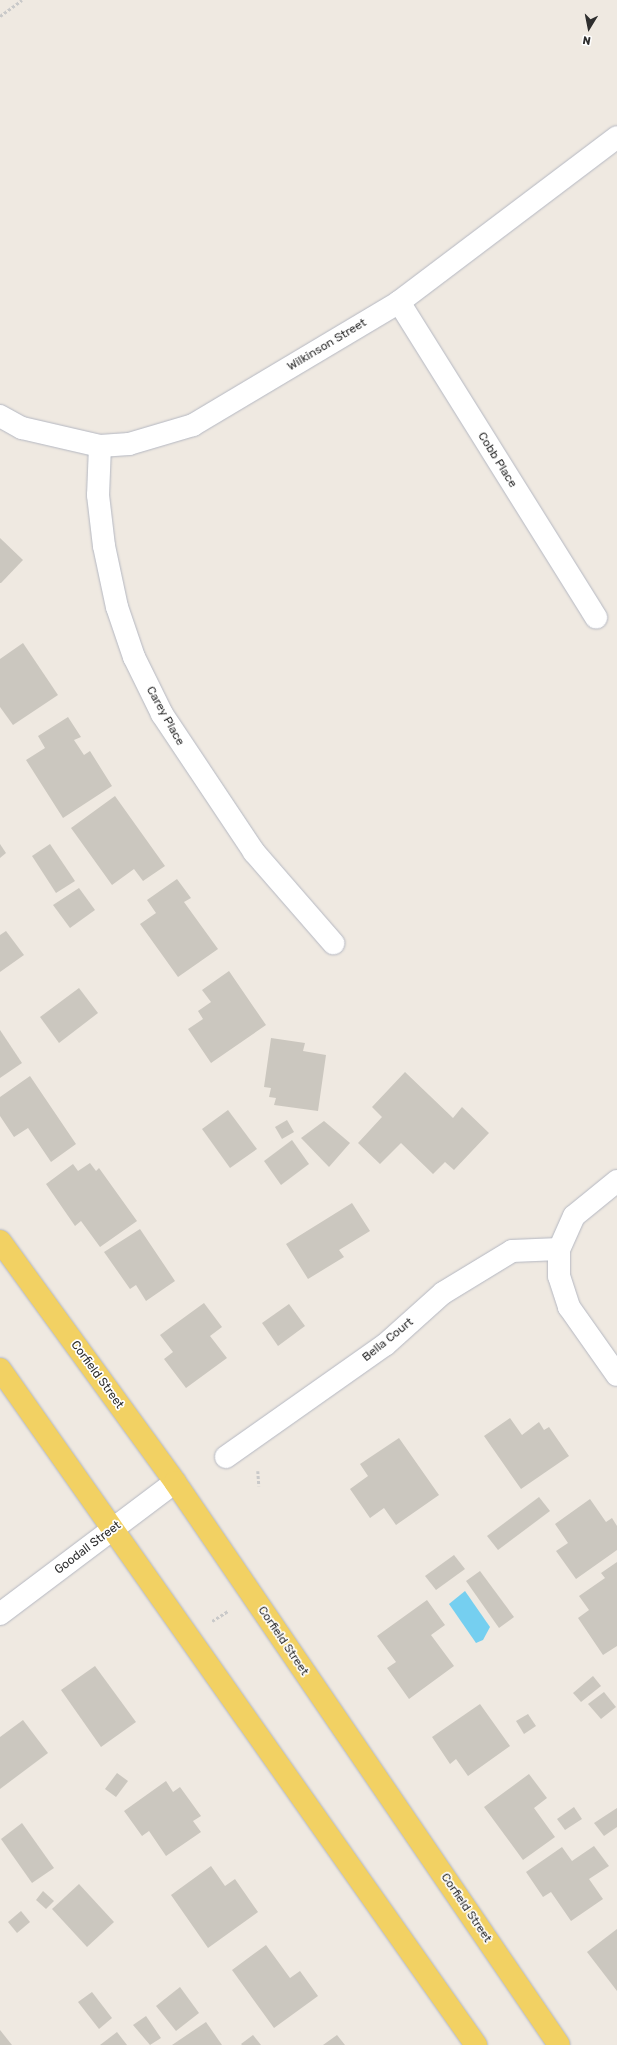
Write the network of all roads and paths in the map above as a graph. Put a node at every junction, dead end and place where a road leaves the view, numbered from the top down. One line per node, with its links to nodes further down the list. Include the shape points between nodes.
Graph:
1 (22, 0): 2 (path)
2 (0, 16)
3 (617, 137): 4 (street, Wilkinson Street)
4 (398, 302): 6 (street, Wilkinson Street, via 192,425 129,444); 7 (street, Cobb Place)
5 (0, 416): 6 (street, Wilkinson Street, via 22,428)
6 (100, 446): 8 (street, Carey Place, via 98,495 104,546 117,607 134,657 166,720 254,852)
7 (596, 617)
8 (333, 943)
9 (617, 1181): 11 (street, via 574,1216)
10 (0, 1241): 15 (main road, Corfield Street)
11 (558, 1249): 13 (street, via 559,1276 569,1307); 14 (street, Bella Court, via 512,1251 443,1293 385,1345)
12 (0, 1369): 16 (main road)
13 (617, 1376)
14 (226, 1456)
15 (175, 1482): 16 (street, Goodall Street); 17 (main road, Corfield Street)
16 (114, 1530): 18 (street, Goodall Street); 19 (main road)
17 (252, 1595): 19 (path); 21 (main road, Corfield Street)
18 (0, 1614)
19 (189, 1637): 20 (main road)
20 (476, 2045)
21 (560, 2045)

